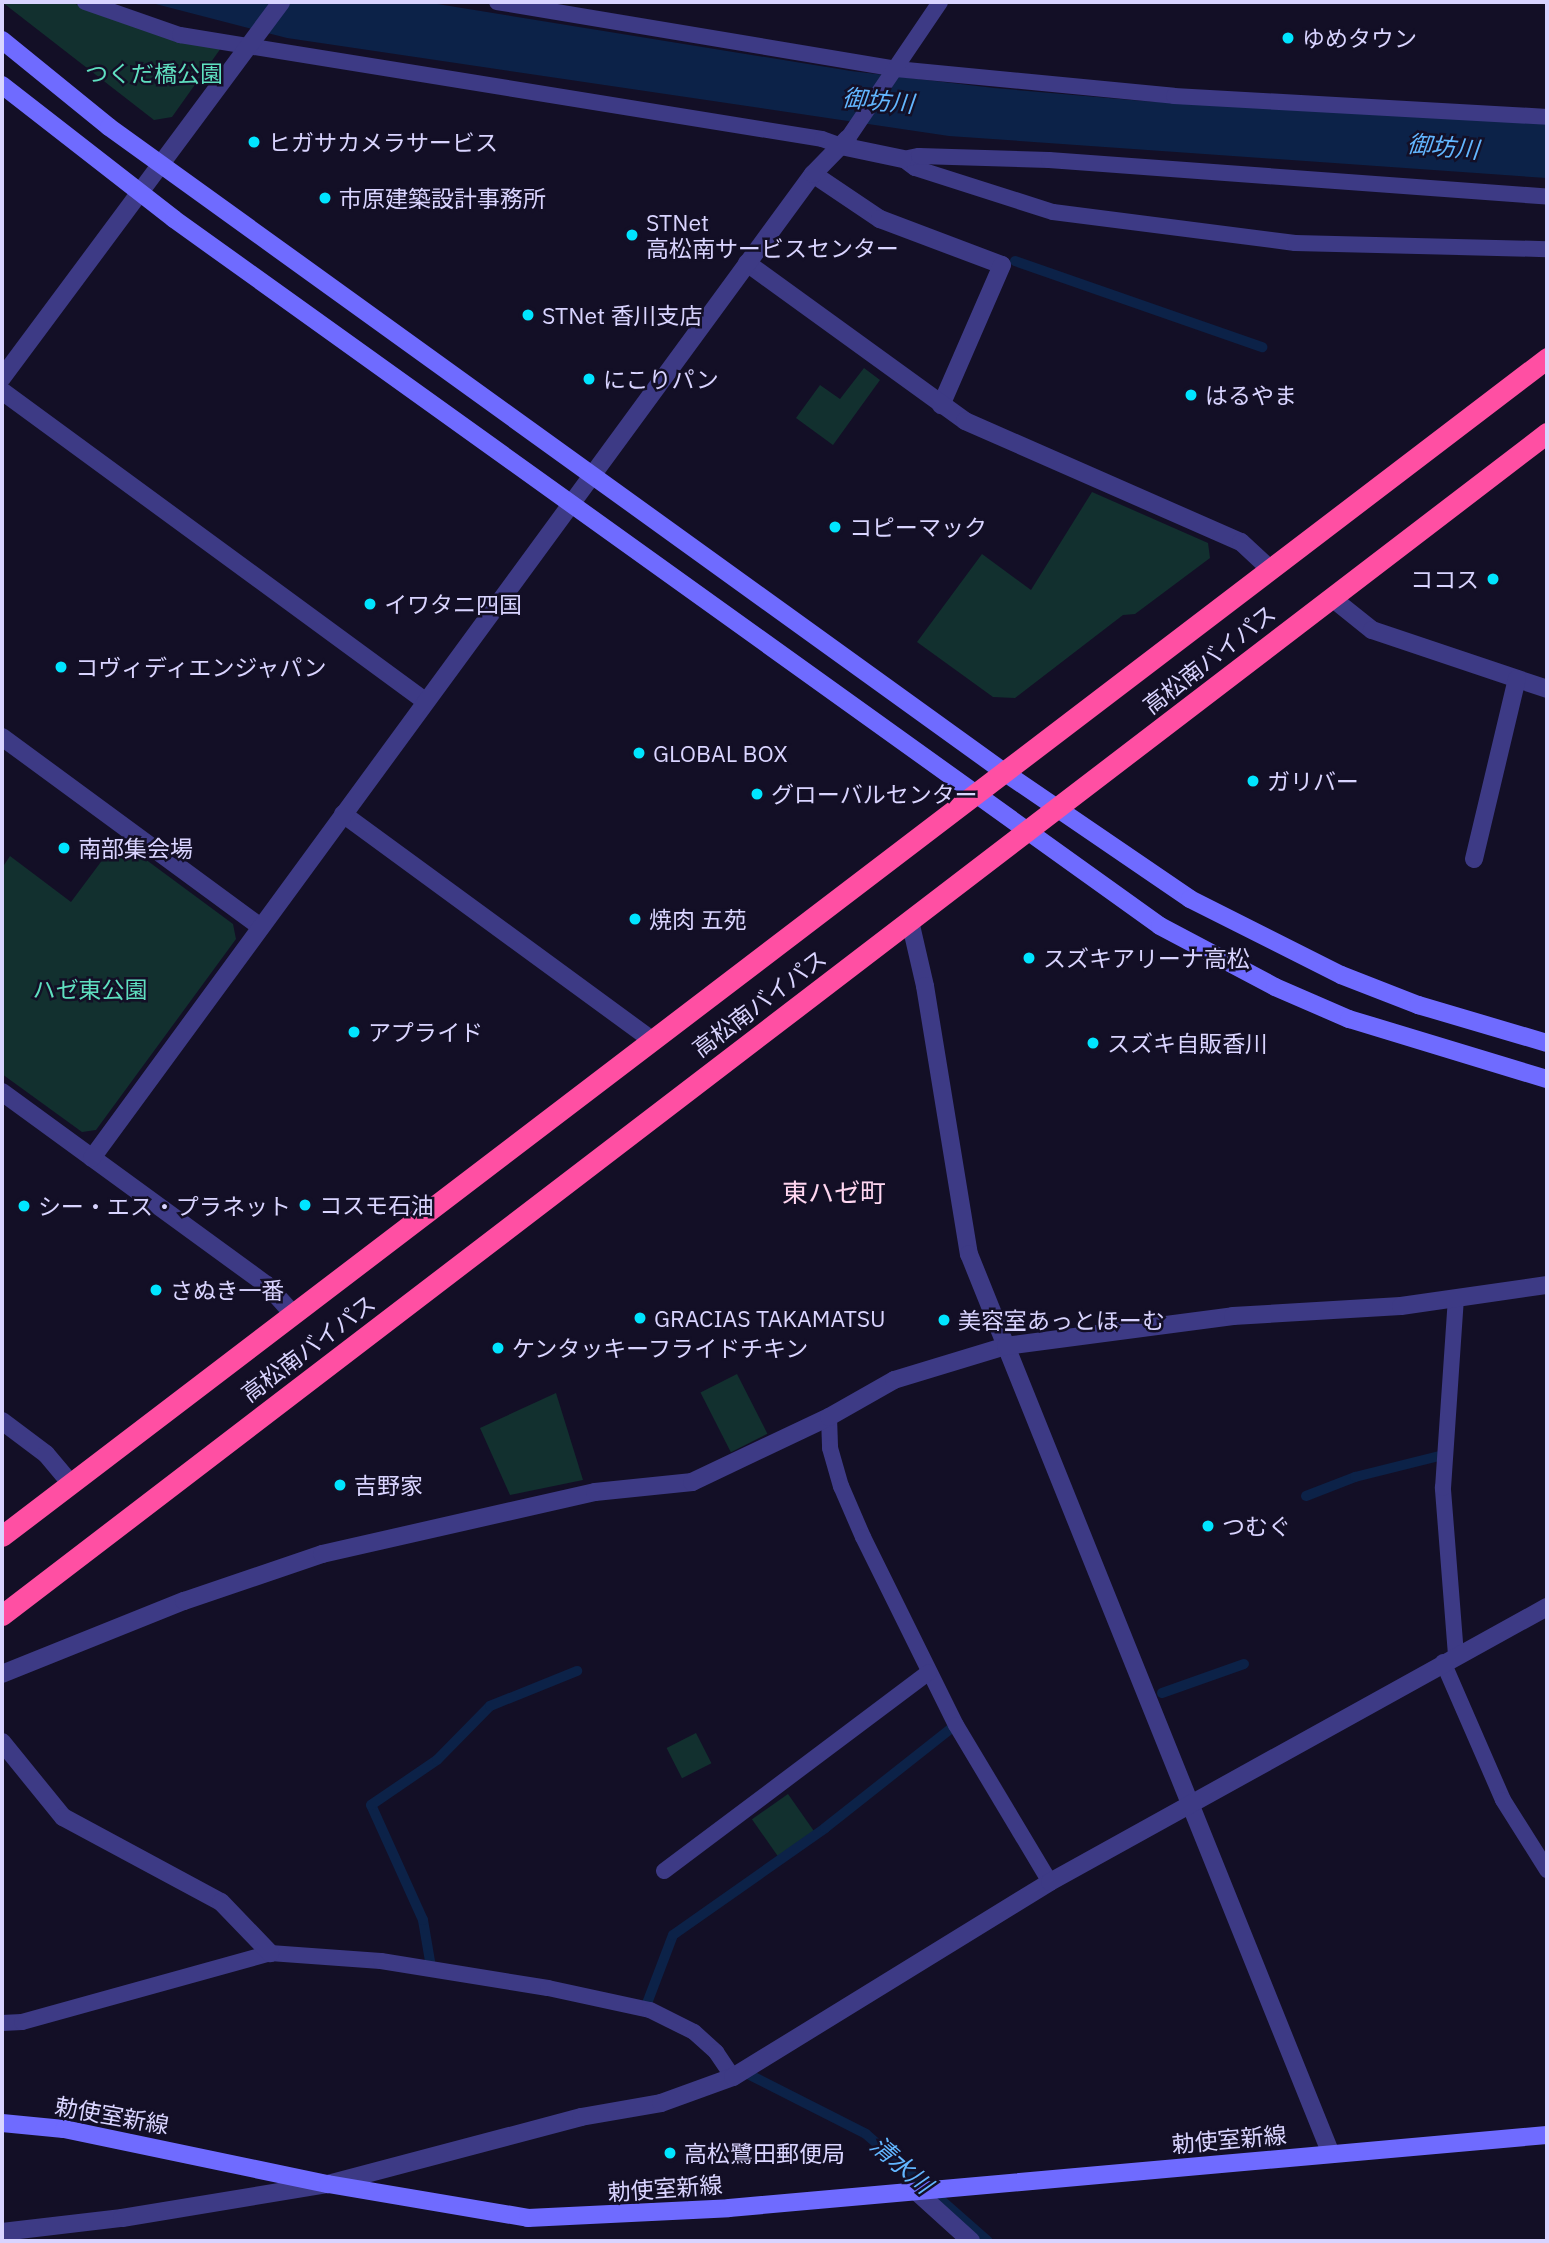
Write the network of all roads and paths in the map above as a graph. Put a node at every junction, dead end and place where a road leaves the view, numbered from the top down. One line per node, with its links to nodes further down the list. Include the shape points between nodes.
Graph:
1 (85, 2): 6 (lane, via 180,35)
2 (281, 2): 6 (street)
3 (498, 2): 7 (lane)
4 (940, 2): 7 (lane)
5 (2, 40): 12 (street)
6 (248, 43): 10 (lane); 12 (street)
7 (892, 74): 9 (lane); 10 (lane)
8 (2, 85): 14 (street)
9 (1547, 117)
10 (844, 142): 11 (street); 13 (street)
11 (903, 159): 15 (lane, via 1049,160); 16 (lane, via 915,168 1053,212 1295,243)
12 (159, 162): 14 (street); 23 (street)
13 (813, 174): 17 (street); 21 (street, via 880,219 1002,265)
14 (137, 192): 19 (street); 24 (street)
15 (1547, 197)
16 (1547, 249)
17 (747, 264): 21 (street); 23 (street)
18 (1547, 358): 25 (highway, 高松南バイパス)
19 (2, 378)
20 (2, 391): 29 (street)
21 (941, 405): 25 (street, via 965,421 1241,542)
22 (1547, 433): 26 (highway, 高松南バイパス)
23 (593, 474): 24 (street); 31 (street)
24 (569, 506): 29 (street); 32 (street)
25 (1269, 568): 31 (highway, 高松南バイパス)
26 (1332, 598): 27 (street, via 1372,630); 33 (highway, 高松南バイパス)
27 (1517, 679): 28 (street); 36 (street)
28 (1547, 688)
29 (425, 701): 34 (street)
30 (2, 737): 38 (street)
31 (1004, 772): 32 (highway, 高松南バイパス); 33 (street)
32 (974, 793): 35 (street); 39 (highway, 高松南バイパス)
33 (1058, 808): 35 (highway, 高松南バイパス); 40 (street, via 1190,899 1259,936 1418,1004)
34 (343, 814): 38 (street); 39 (street)
35 (1025, 832): 37 (highway, 高松南バイパス); 41 (street, via 1160,926 1275,987 1349,1019)
36 (1474, 859)
37 (910, 921): 47 (street, via 969,1254); 53 (highway, 高松南バイパス)
38 (261, 927): 43 (street)
39 (650, 1039): 46 (highway, 高松南バイパス)
40 (1547, 1043)
41 (1547, 1079)
42 (2, 1092): 43 (street)
43 (92, 1158): 46 (street, via 267,1284)
44 (1547, 1285): 45 (street)
45 (1456, 1298): 47 (street, via 1233,1316); 54 (lane, via 1443,1489)
46 (293, 1314): 50 (highway, 高松南バイパス)
47 (1006, 1346): 48 (street, via 894,1380); 58 (street)
48 (829, 1417): 55 (lane, via 830,1448 841,1486); 56 (street, via 692,1482 595,1492 322,1554 184,1601)
49 (2, 1421): 50 (street, via 46,1454)
50 (71, 1484): 51 (highway, 高松南バイパス)
51 (2, 1536)
52 (1547, 1607): 54 (street)
53 (2, 1615)
54 (1449, 1659): 58 (street); 59 (lane, via 1503,1800)
55 (929, 1672): 60 (lane); 61 (lane)
56 (2, 1674)
57 (2, 1742): 62 (street, via 63,1817 221,1902)
58 (1188, 1806): 61 (street); 67 (street)
59 (1547, 1870)
60 (664, 1871)
61 (1050, 1882): 64 (street)
62 (270, 1953): 63 (lane); 64 (lane, via 381,1961 650,2010 694,2032 716,2052)
63 (2, 2024)
64 (733, 2077): 68 (street, via 661,2103 581,2117)
65 (2, 2123): 68 (street, 勅使室新線, via 64,2129)
66 (1547, 2135): 67 (street, 勅使室新線)
67 (1331, 2154): 69 (street, 勅使室新線)
68 (328, 2185): 69 (street, 勅使室新線, via 528,2218 617,2217); 70 (street)
69 (918, 2191): 71 (street)
70 (2, 2232)
71 (971, 2241)

